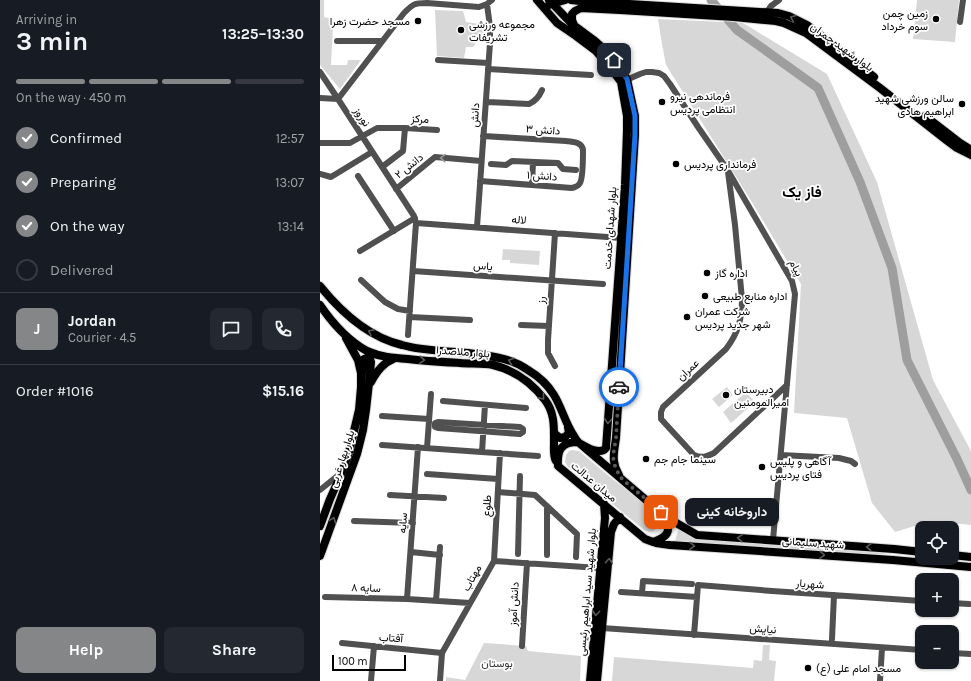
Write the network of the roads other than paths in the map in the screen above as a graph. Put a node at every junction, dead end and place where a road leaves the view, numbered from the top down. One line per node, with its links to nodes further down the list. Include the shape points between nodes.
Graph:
1 (537, 0): 9 (main road, بلوار شهدای خدمت)
2 (565, 0): 8 (main road)
3 (571, 0): 10 (main road, بلوار شهید چمران, via 727,10)
4 (779, 0): 10 (street, via 771,6)
5 (963, 0): 12 (street)
6 (409, 2): 7 (street, via 479,7); 14 (street, via 404,13)
7 (489, 2): 16 (street, دانش)
8 (551, 2): 9 (main road); 11 (main road)
9 (546, 11): 11 (main road, بلوار شهدای خدمت)
10 (766, 16): 11 (main road, بلوار شهید چمران, via 710,16 581,8); 29 (main road, بلوار شهید چمران, one-way to 10, via 807,25 778,13); 31 (main road, بلوار شهید چمران, via 806,34 957,148)
11 (567, 21): 19 (main road, بلوار شهدای خدمت, via 608,53)
12 (960, 22)
13 (336, 41): 14 (street)
14 (382, 41): 22 (street)
15 (438, 60): 16 (street)
16 (488, 66): 18 (street); 23 (street, دانش)
17 (320, 72): 22 (street, نوروز)
18 (591, 76)
19 (624, 81): 37 (street, پیام, via 646,72 664,76); 48 (main road, بلوار شهدای خدمت, via 627,131); 89 (main road, بلوار شهدای خدمت, via 635,116 635,135 613,456)
20 (542, 90): 23 (street, via 540,96 529,104)
21 (320, 98): 22 (street)
22 (338, 99): 26 (street, نوروز)
23 (486, 102): 27 (street, دانش)
24 (405, 128): 25 (street, مرکز); 26 (street, via 377,128); 36 (street, مرکز, via 403,151)
25 (437, 130)
26 (362, 136): 28 (street, via 350,143); 30 (street, نوروز)
27 (483, 136): 32 (street, دانش); 34 (street, دانش ۳, via 576,142 583,146)
28 (320, 143)
29 (971, 149)
30 (372, 152): 36 (street, نوروز); 39 (street, via 331,177)
31 (971, 155)
32 (481, 161): 41 (street, دانش); 43 (street, دانش ۲, one-way to 43, via 434,157)
33 (533, 162): 35 (street); 38 (street, via 558,163 563,169); 42 (street)
34 (582, 163): 42 (street, دانش ۱, via 581,182 576,187)
35 (491, 164)
36 (382, 167): 43 (street, نوروز)
37 (728, 169): 64 (street, پیام, via 788,272 794,287); 64 (street, عمران, via 742,299 740,324 726,349 663,407 661,419 694,455 707,457)
38 (576, 170)
39 (320, 174)
40 (358, 176): 46 (street)
41 (480, 181): 42 (street, دانش ۱); 45 (street, دانش)
42 (532, 185)
43 (396, 189): 44 (street, نوروز)
44 (416, 221): 45 (street, لاله); 46 (street); 50 (street)
45 (477, 227): 47 (street, لاله)
46 (394, 231): 49 (street)
47 (555, 233): 48 (street, لاله); 52 (street, رز)
48 (621, 238): 75 (main road, بلوار شهدای خدمت, one-way to 75, via 606,448 594,450)
49 (360, 251)
50 (413, 271): 52 (street, یاس); 56 (street)
51 (361, 280): 56 (street, via 385,302)
52 (552, 281): 53 (street, یاس); 59 (street, رز)
53 (603, 284)
54 (320, 286): 72 (main road, بلوار ملاصدرا, one-way to 54, via 554,395 544,382 529,370 496,356 421,349 382,338 348,316)
55 (320, 305): 61 (main road, بلوار ملاصدرا)
56 (410, 314): 57 (street); 60 (street)
57 (470, 320)
58 (522, 325): 59 (street)
59 (549, 326): 63 (street, رز, via 548,353)
60 (408, 335)
61 (345, 336): 62 (main road, بلوار ملاصدرا, via 367,351); 65 (main road, via 358,360)
62 (395, 358): 65 (main road, via 382,366); 74 (main road, بلوار ملاصدرا, one-way to 74, via 492,365 508,370 524,379 546,401 552,413)
63 (555, 366)
64 (788, 385): 81 (street, پیام)
65 (364, 386): 85 (main road, بلوار بهار غربی); 113 (main road, بلوار بهار غربی, one-way to 65, via 357,454 363,430)
66 (431, 394): 71 (street)
67 (443, 401): 68 (street)
68 (485, 405): 69 (street); 73 (street)
69 (526, 408)
70 (382, 416): 71 (street)
71 (430, 420): 78 (street)
72 (568, 427): 74 (main road, via 569,433 565,437 560,438); 75 (main road, بلوار ملاصدرا)
73 (483, 428): 73 (street, via 520,434 523,432 520,427); 73 (street, via 438,422 435,423 435,427 438,428); 79 (street)
74 (554, 433): 84 (main road, بلوار ملاصدرا, via 554,458)
75 (578, 442): 84 (main road, میدان عدالت, via 570,442 562,447 557,456); 89 (main road, میدان عدالت)
76 (382, 445): 77 (street)
77 (418, 448): 78 (street); 94 (street, سایه)
78 (428, 448): 79 (street)
79 (482, 452): 80 (street)
80 (500, 453): 82 (street); 88 (street, طلوع)
81 (781, 455): 83 (street, via 839,458); 103 (street, پیام)
82 (538, 456)
83 (855, 464)
84 (558, 466): 96 (main road, میدان عدالت)
85 (342, 472): 90 (street); 102 (main road, بلوار بهار غربی)
86 (427, 474): 88 (street)
87 (520, 476): 92 (street)
88 (498, 479): 91 (street, طلوع)
89 (622, 479): 98 (main road, میدان عدالت)
90 (320, 490)
91 (498, 492): 92 (street); 117 (street, طلوع)
92 (520, 494): 97 (street, via 535,495); 109 (street)
93 (390, 495): 94 (street)
94 (415, 496): 95 (street); 101 (street, سایه)
95 (444, 498)
96 (604, 504): 99 (main road, میدان عدالت); 120 (main road, بلوار شهید سید ابراهیم رئیسی)
97 (547, 506): 111 (street); 115 (street, via 577,534)
98 (666, 517): 103 (main road, میدان عدالت, one-way to 98, via 697,535); 104 (main road, via 669,529 666,535)
99 (620, 518): 104 (main road, میدان عدالت, via 644,538); 133 (main road, بلوار شهید سید ابراهیم رئیسی, one-way to 99, via 611,532)
100 (354, 521): 101 (street)
101 (413, 523): 108 (street, سایه)
102 (320, 526)
103 (773, 540): 106 (main road, میدان عدالت, one-way to 103)
104 (653, 542): 116 (main road, شهید سلیمانی, one-way to 116)
105 (440, 547): 110 (street)
106 (894, 548): 107 (main road, میدان عدالت); 116 (main road)
107 (915, 551)
108 (411, 552): 110 (street); 127 (street, سایه)
109 (518, 554)
110 (440, 555): 128 (street)
111 (547, 555)
112 (959, 555): 114 (main road)
113 (320, 556)
114 (971, 556)
115 (576, 557)
116 (893, 560): 119 (main road, شهید سلیمانی)
117 (494, 561): 118 (street, مهتاب); 130 (street, مهتاب)
118 (527, 563): 120 (street, مهتاب); 138 (street, دانش آموز)
119 (971, 567)
120 (600, 568): 133 (main road, بلوار شهید سید ابراهیم رئیسی, one-way to 133)
121 (695, 585): 123 (street, شهریار, via 643,581); 124 (street, شهریار); 126 (street)
122 (621, 592): 123 (street)
123 (642, 593): 126 (street)
124 (834, 595): 129 (street, شهریار); 135 (street)
125 (325, 596): 127 (street, سایه ۸)
126 (696, 598): 134 (street)
127 (407, 599): 128 (street, سایه ۸)
128 (436, 601): 130 (street, سایه ۸)
129 (915, 601)
130 (470, 603): 141 (street, مهتاب)
131 (959, 603): 132 (street)
132 (969, 604)
133 (598, 628): 134 (street, نیایش); 146 (main road, بلوار شهید سید ابراهیم رئیسی); 147 (main road, بلوار شهید سید ابراهیم رئیسی)
134 (694, 635): 139 (street, نیایش)
135 (832, 639)
136 (342, 643): 137 (street)
137 (374, 646): 141 (street, آفتاب); 144 (street, آفتاب)
138 (522, 646)
139 (882, 648): 140 (street, نیایش); 148 (street)
140 (915, 650)
141 (442, 652): 145 (street, مهتاب)
142 (959, 653): 143 (street)
143 (971, 654)
144 (371, 681)
145 (440, 681)
146 (590, 681)
147 (598, 681)
148 (880, 681)

